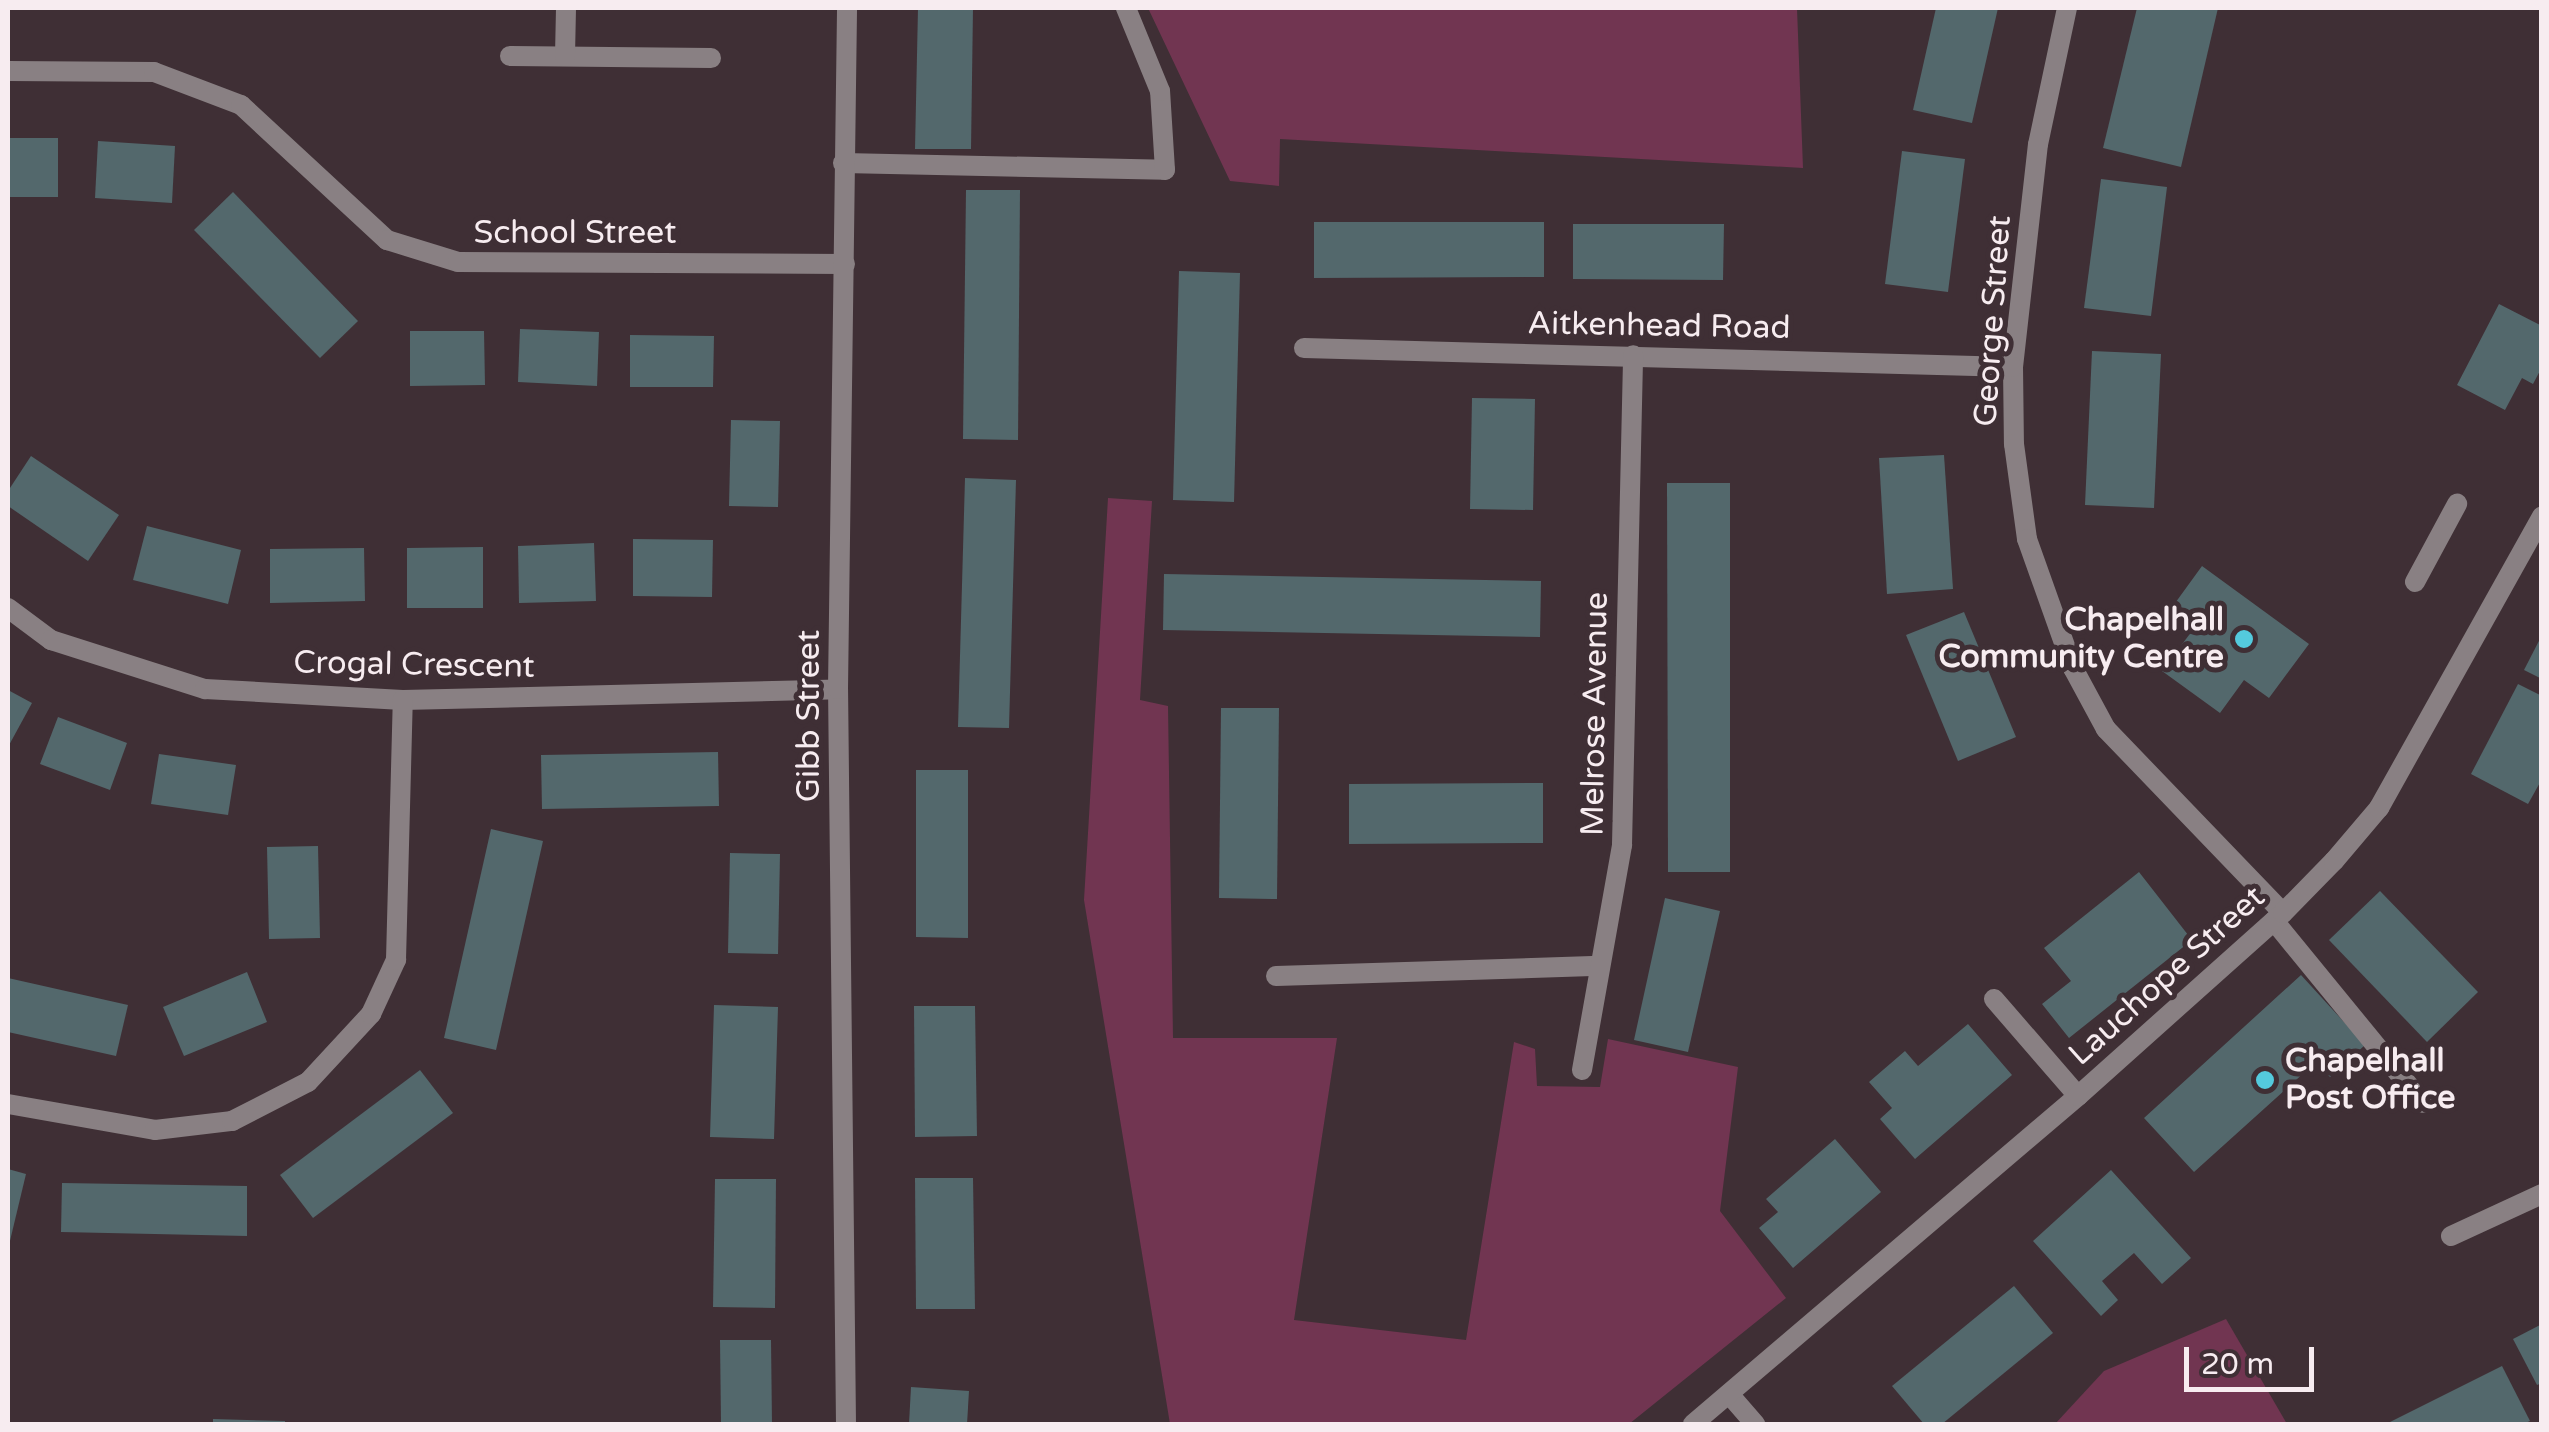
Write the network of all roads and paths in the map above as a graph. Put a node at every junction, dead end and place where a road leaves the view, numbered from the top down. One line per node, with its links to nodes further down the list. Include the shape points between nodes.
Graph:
1 (566, 8): 6 (street)
2 (847, 8): 9 (street, Gibb Street)
3 (1126, 8): 9 (street, via 1160,91 1165,170)
4 (2067, 8): 13 (street, George Street, via 2038,144)
5 (510, 56): 6 (street)
6 (565, 56): 7 (street)
7 (710, 58)
8 (8, 71): 10 (street, School Street, via 154,72 242,105 387,240 458,262)
9 (843, 163): 10 (street, Gibb Street)
10 (844, 264): 18 (street, Gibb Street)
11 (1304, 348): 12 (street, Aitkenhead Road)
12 (1633, 355): 13 (street, Aitkenhead Road); 21 (street, Melrose Avenue, via 1622,844)
13 (2013, 367): 20 (street, George Street, via 2026,539 2073,668 2106,729)
14 (2457, 504): 16 (street)
15 (2542, 516): 20 (street, Lauchope Street, via 2379,808)
16 (2415, 582)
17 (8, 608): 19 (street, Crogal Crescent, via 51,640 205,689)
18 (838, 689): 19 (street, Crogal Crescent); 31 (street, Gibb Street)
19 (404, 700): 27 (street, via 396,960 370,1014 308,1082 232,1121 155,1130)
20 (2278, 917): 25 (street, Lauchope Street); 26 (street, George Street)
21 (1600, 966): 22 (street); 24 (street, Melrose Avenue)
22 (1276, 976)
23 (1994, 998): 25 (street)
24 (1582, 1070)
25 (2078, 1096): 30 (street, Lauchope Street)
26 (2423, 1102)
27 (8, 1104)
28 (2542, 1194): 29 (street)
29 (2450, 1236)
30 (1729, 1394): 32 (street, Lauchope Street); 33 (street)
31 (846, 1424)
32 (1693, 1424)
33 (1755, 1424)

